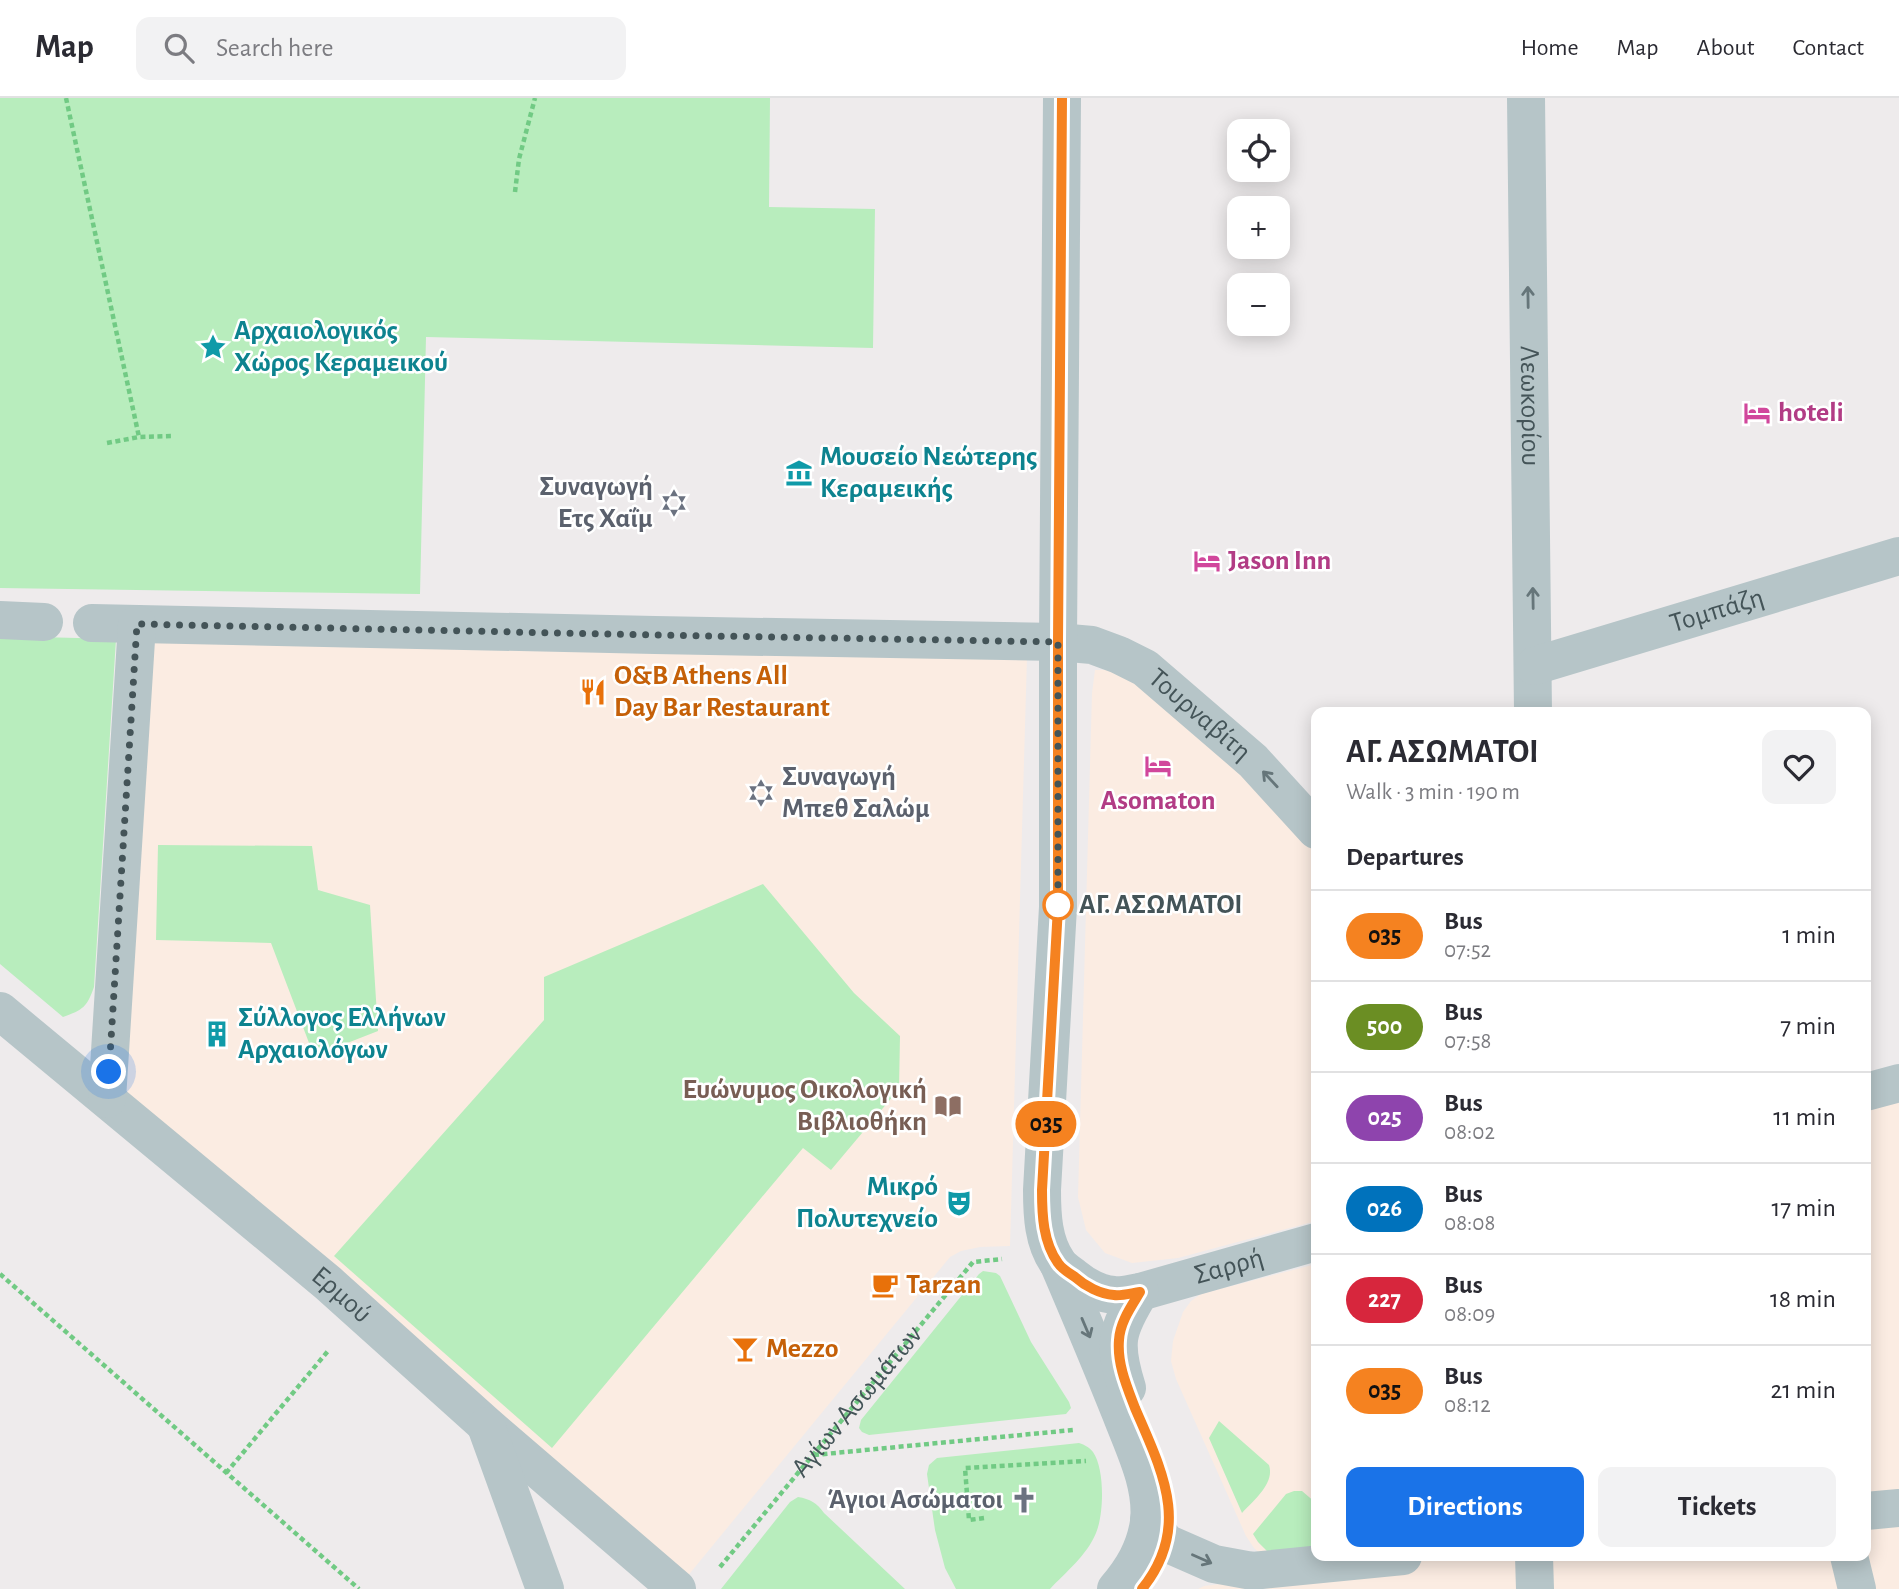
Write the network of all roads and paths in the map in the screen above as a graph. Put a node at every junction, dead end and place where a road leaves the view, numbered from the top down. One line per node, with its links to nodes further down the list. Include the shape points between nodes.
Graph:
1 (66, 98): 7 (path)
2 (535, 98): 5 (path)
3 (1062, 98): 14 (street)
4 (1525, 98): 15 (street, Λεωκορίου, one-way to 4)
5 (515, 191)
6 (172, 436): 7 (path)
7 (139, 437): 8 (path)
8 (107, 443)
9 (1899, 556): 15 (street, Τομπάζη)
10 (0, 620): 11 (street)
11 (44, 622)
12 (92, 623): 13 (street, Τουρναβίτη)
13 (137, 624): 14 (street, Τουρναβίτη); 21 (street)
14 (1058, 642): 17 (street, Τουρναβίτη, one-way to 14, via 1253,761 1145,668 1092,645); 23 (street, via 1058,907 1042,1190 1045,1232)
15 (1534, 666): 16 (street, Λεωκορίου)
16 (1533, 707)
17 (1311, 825)
18 (0, 1011): 21 (street, Ερμού)
19 (1899, 1083): 20 (street)
20 (1871, 1091)
21 (107, 1099): 27 (street, Ερμού)
22 (1311, 1243): 26 (street, Σαρρή)
23 (1055, 1257): 26 (street, Σαρρή, via 1081,1283 1098,1291 1114,1295); 36 (street, one-way to 36, via 1136,1454)
24 (1005, 1258): 30 (path, Αγίων Ασωμάτων, via 973,1262)
25 (0, 1274): 32 (path)
26 (1140, 1292): 36 (street, via 1118,1342 1126,1387 1163,1474 1168,1497 1170,1519)
27 (360, 1312): 28 (street, Ερμού); 32 (path)
28 (485, 1424): 42 (street); 43 (street, Ερμού)
29 (1082, 1429): 30 (path)
30 (813, 1455): 40 (path, Αγίων Ασωμάτων)
31 (1097, 1460): 35 (path, via 965,1468 969,1520)
32 (226, 1472): 41 (path)
33 (1899, 1508): 34 (street)
34 (1871, 1511)
35 (984, 1518)
36 (1158, 1531): 37 (street, one-way to 37, via 1214,1564 1252,1571); 44 (street, via 1145,1540 1139,1559); 45 (street, via 1157,1565)
37 (1352, 1561)
38 (1534, 1561): 46 (street)
39 (1850, 1561): 47 (street)
40 (722, 1565)
41 (359, 1589)
42 (545, 1589)
43 (677, 1589)
44 (1116, 1589)
45 (1142, 1589)
46 (1535, 1589)
47 (1857, 1589)

